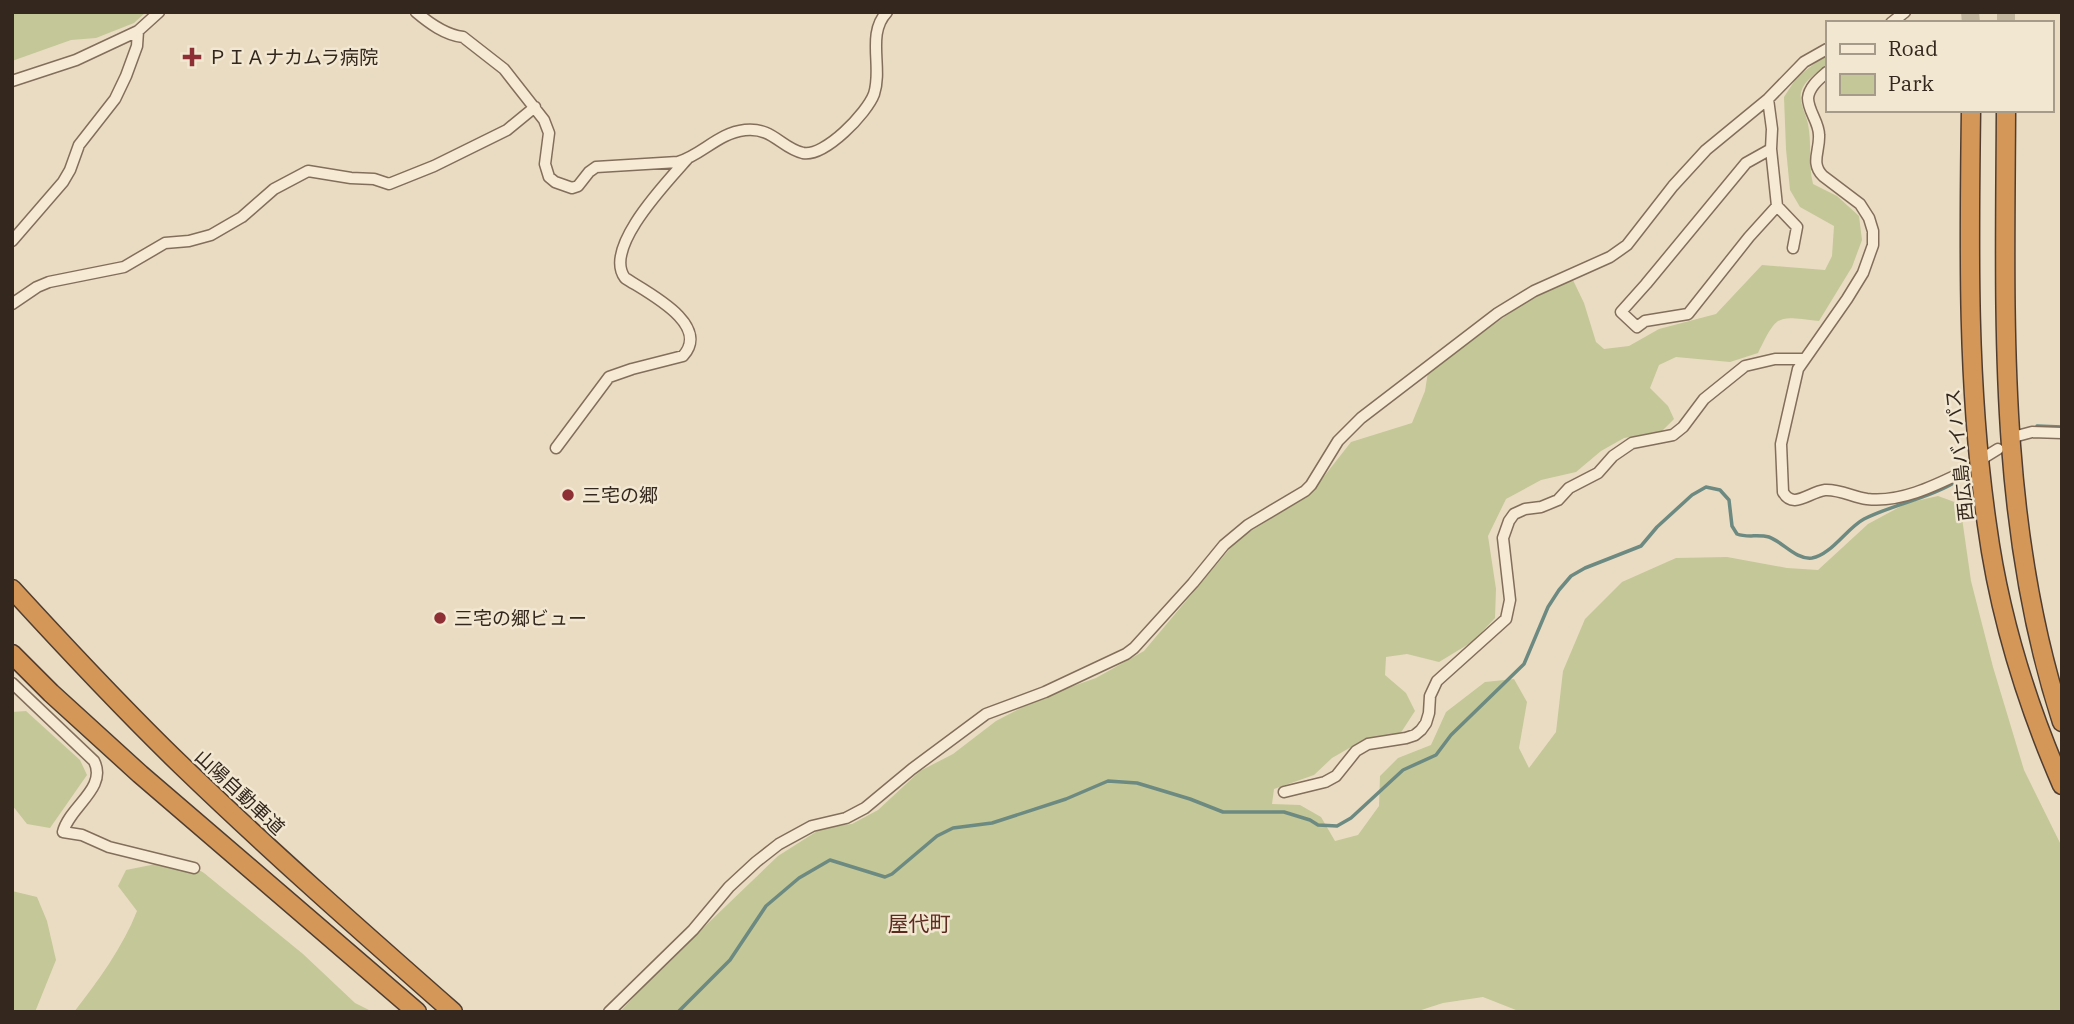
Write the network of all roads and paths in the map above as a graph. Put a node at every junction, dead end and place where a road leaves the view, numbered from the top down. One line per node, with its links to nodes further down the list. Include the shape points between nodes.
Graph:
1 (159, 12): 4 (street)
2 (416, 12): 9 (street, via 440,29 463,37 504,69)
3 (887, 12): 13 (street, via 876,29 873,97 822,150 801,152 764,132 750,130 724,136)
4 (138, 31): 7 (street, via 76,60); 15 (street, via 137,46 115,99 79,145 63,182)
5 (1826, 50): 8 (street, via 1795,70)
6 (1826, 73): 18 (street, via 1808,98 1819,136 1816,164 1823,176 1860,204 1873,231 1872,245 1869,260 1847,299)
7 (12, 81)
8 (1769, 99): 12 (street); 34 (street, via 1706,150 1620,251 1498,313 1361,418 1338,441 1311,485 1224,545 1134,648 986,715 865,807 779,844 729,887 693,930)
9 (536, 107): 13 (street, via 548,126 546,172 568,187 578,186 601,166); 17 (street, via 507,130 389,184 303,172 211,235 165,243 124,267 49,282)
10 (1970, 112): 29 (highway, 西広島バイパス, via 1972,381 1987,527 2023,681)
11 (2006, 112): 28 (highway, via 2010,452 2029,597)
12 (1771, 149): 14 (street); 14 (street, via 1746,163 1621,312 1637,327 1645,321 1688,314)
13 (688, 158): 21 (street, via 629,235 620,266 625,278 682,318 690,335 688,351 609,377)
14 (1777, 206): 16 (street, via 1797,227)
15 (12, 240)
16 (1793, 248)
17 (12, 304)
18 (1803, 359): 24 (street, via 1781,444 1786,498 1797,501 1832,490 1868,499 1903,496); 30 (street, via 1745,366 1704,399 1673,435 1632,443 1558,500 1514,514 1503,538 1510,600 1506,620 1437,681 1421,730 1406,738 1368,744 1356,751 1336,776)
19 (2062, 433): 20 (street)
20 (2017, 436)
21 (556, 448)
22 (1998, 449): 23 (street)
23 (1985, 457)
24 (1965, 471)
25 (12, 589): 33 (highway, 山陽自動車道, via 181,765)
26 (12, 654): 32 (highway, via 140,774)
27 (12, 683): 31 (street, via 98,767 96,781 65,823 64,832)
28 (2062, 722)
29 (2062, 785)
30 (1284, 792)
31 (194, 869)
32 (417, 1012)
33 (453, 1012)
34 (609, 1012)

